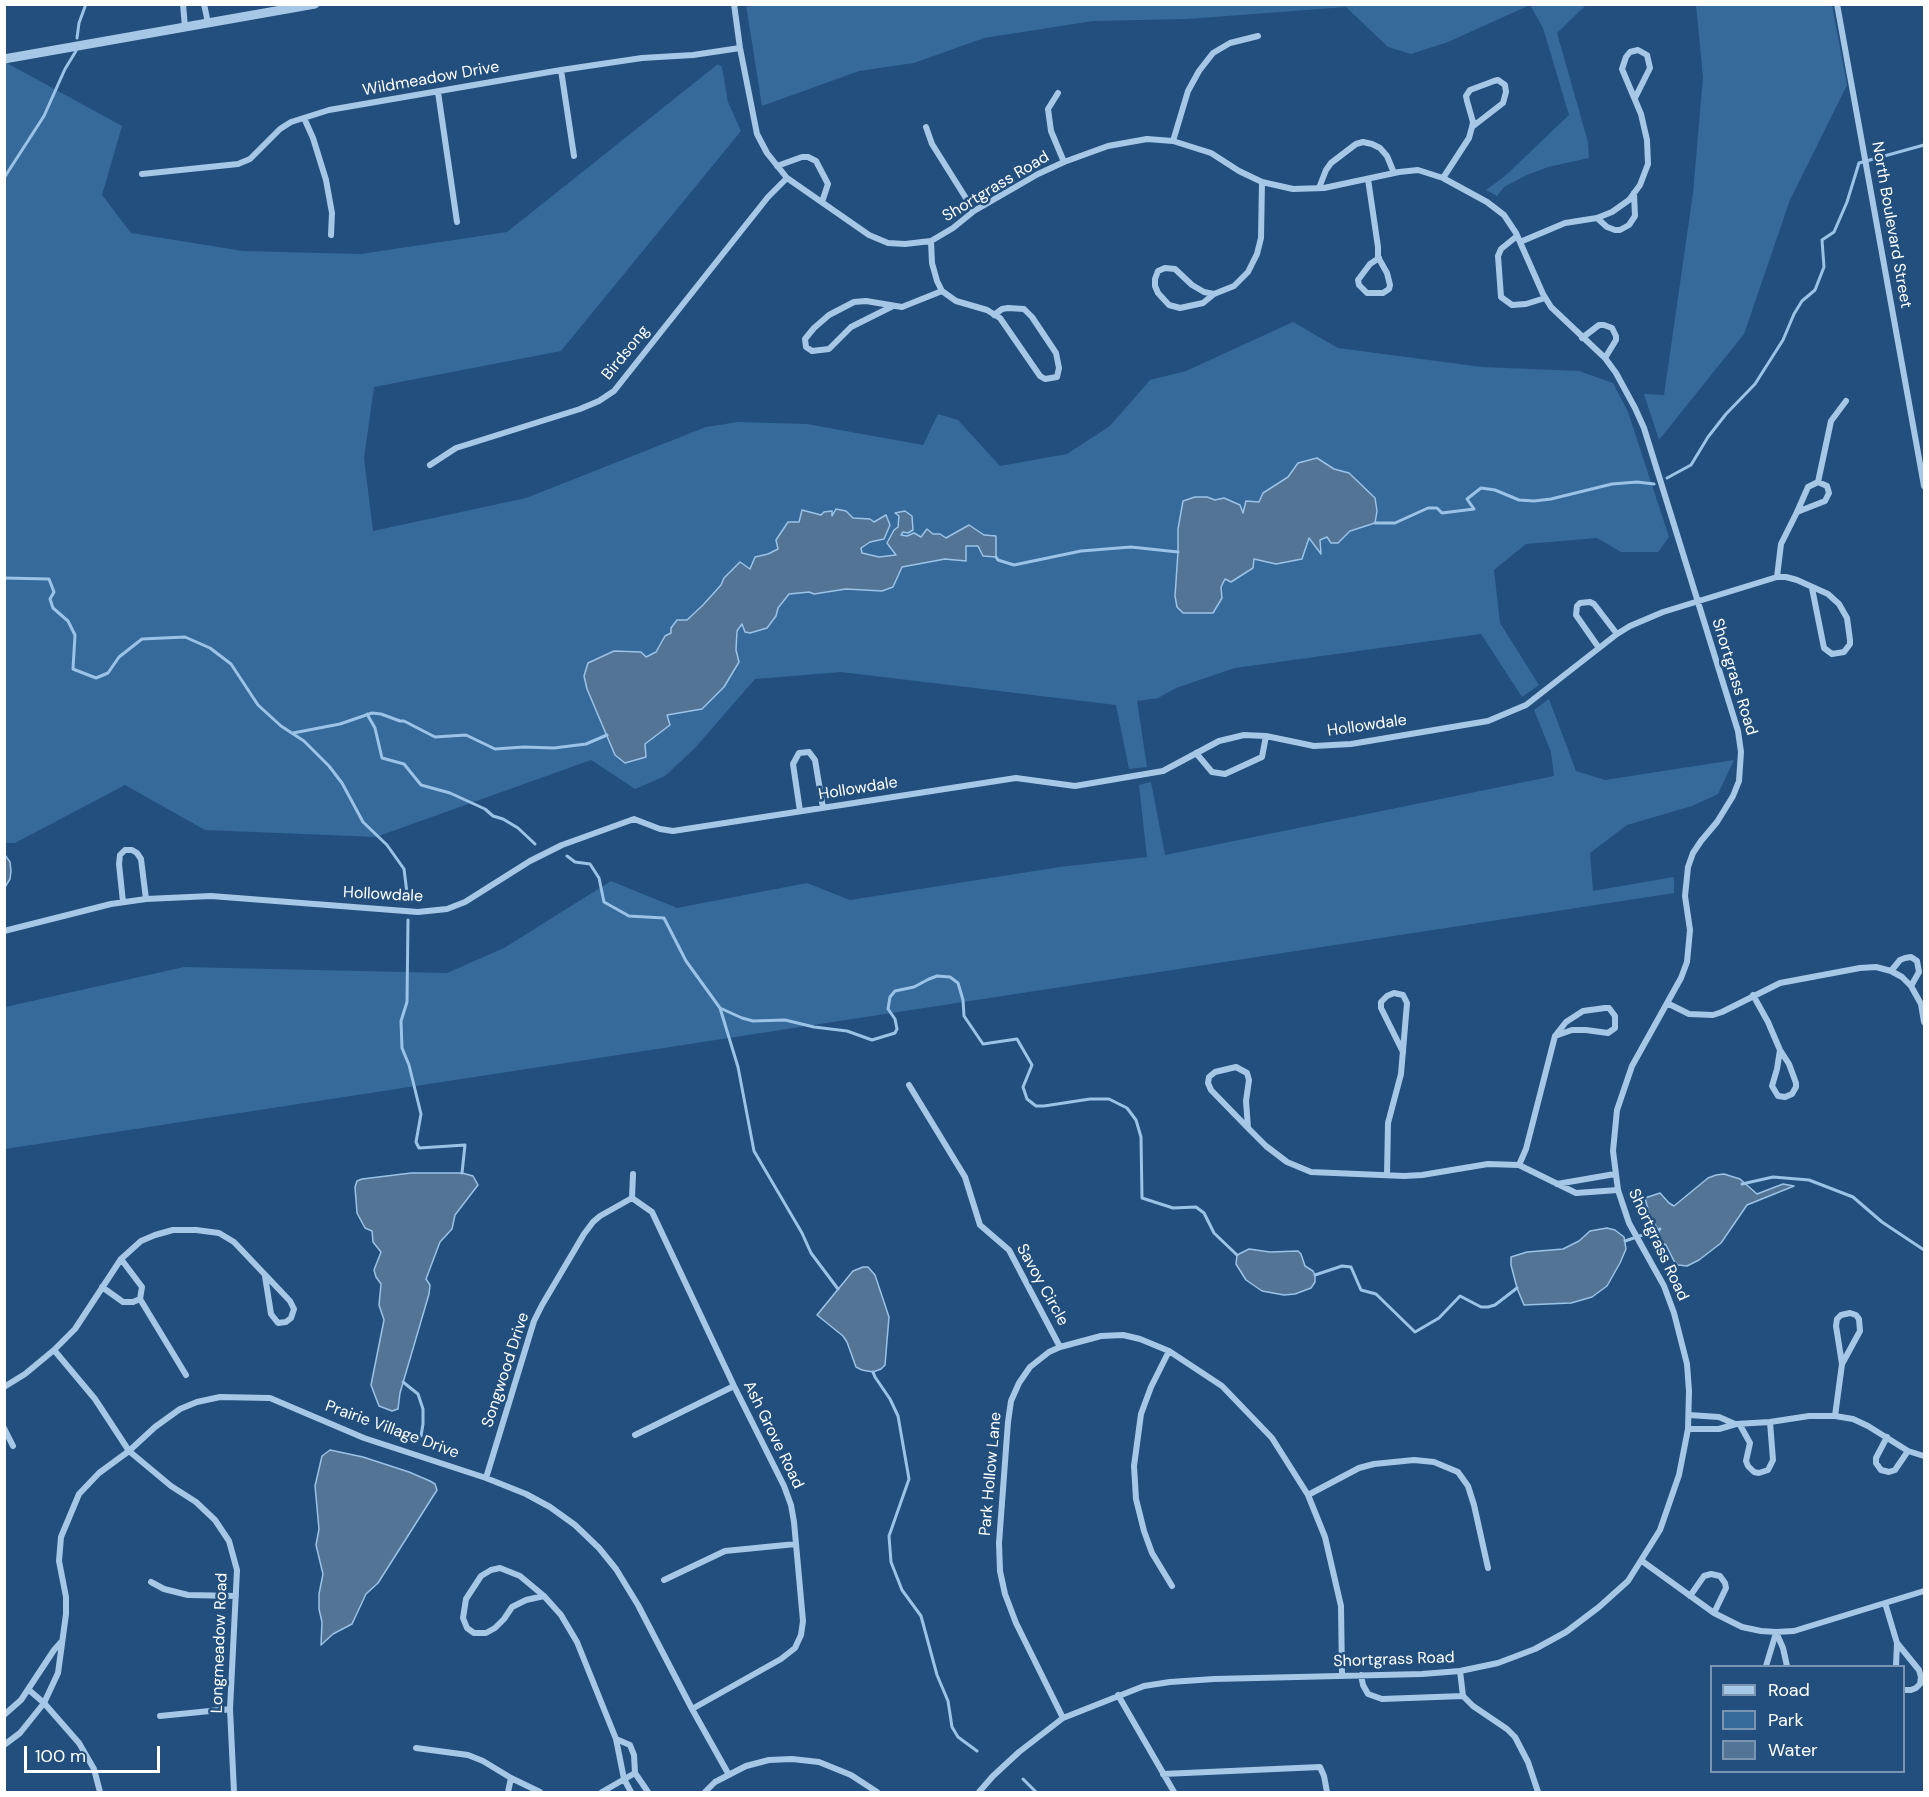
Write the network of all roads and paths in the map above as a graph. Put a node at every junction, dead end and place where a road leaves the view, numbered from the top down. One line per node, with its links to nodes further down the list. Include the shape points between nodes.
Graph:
1 (183, 4): 7 (street)
2 (204, 4): 6 (street)
3 (315, 4): 6 (street)
4 (734, 4): 9 (street, Shortgrass Road)
5 (1837, 4): 48 (street, North Boulevard Street)
6 (208, 22): 7 (street)
7 (185, 27): 10 (street)
8 (1258, 36): 18 (street, via 1230,43 1213,53 1188,91)
9 (740, 48): 11 (street, Wildmeadow Drive); 21 (street, Shortgrass Road, via 757,134)
10 (4, 59)
11 (561, 70): 12 (street, Wildmeadow Drive); 19 (street)
12 (438, 92): 15 (street, Wildmeadow Drive, via 329,110); 33 (street)
13 (1058, 93): 20 (street, via 1048,109 1051,131)
14 (1635, 98): 14 (street, via 1622,69 1630,52 1638,50 1647,55 1650,68); 29 (street, via 1647,140 1648,164)
15 (304, 118): 23 (street, Wildmeadow Drive, via 280,129 250,159 238,164); 34 (street, via 326,180)
16 (926, 127): 31 (street, via 932,144)
17 (1472, 127): 17 (street, via 1466,96 1470,90 1498,80 1505,85 1503,103); 25 (street)
18 (1173, 141): 20 (street, Shortgrass Road, via 1130,141); 27 (street, Shortgrass Road, via 1211,153)
19 (574, 156)
20 (1064, 162): 31 (street, Shortgrass Road)
21 (777, 166): 24 (street, Shortgrass Road); 30 (street, via 808,157 816,160 828,184)
22 (1394, 173): 25 (street, Shortgrass Road, via 1418,170); 26 (street, Shortgrass Road); 28 (street, via 1380,148 1363,142 1331,163)
23 (142, 174)
24 (787, 178): 30 (street, Shortgrass Road); 46 (street, Birdsong, via 614,391 580,409 456,448)
25 (1443, 178): 35 (street, Shortgrass Road, via 1504,215)
26 (1368, 179): 28 (street, Shortgrass Road); 37 (street)
27 (1262, 182): 28 (street, Shortgrass Road, via 1293,189); 39 (street, via 1257,254 1248,272 1234,286)
28 (1319, 188)
29 (1634, 193): 32 (street, via 1612,212); 32 (street, via 1635,216 1629,225 1615,230)
30 (822, 202): 36 (street, Shortgrass Road, via 869,235 888,243)
31 (974, 212): 36 (street, Shortgrass Road)
32 (1597, 218): 35 (street)
33 (458, 222)
34 (331, 235)
35 (1519, 239): 40 (street, Shortgrass Road); 40 (street, via 1501,249 1498,256 1502,297 1512,305)
36 (930, 241): 38 (street, via 932,263)
37 (1379, 258): 37 (street, via 1358,280 1367,293 1389,289)
38 (942, 291): 41 (street, via 902,307); 42 (street, via 956,301)
39 (1214, 294): 39 (street, via 1203,303 1180,308 1169,305 1158,293 1155,279 1158,271 1175,268 1192,285)
40 (1545, 298): 43 (street, Shortgrass Road)
41 (893, 306): 41 (street, via 866,300 854,302 814,328 805,339 806,347 812,351 829,349 851,327)
42 (994, 315): 42 (street, via 1040,376 1057,377 1056,353 1024,309 1002,309)
43 (1582, 338): 44 (street, Shortgrass Road); 44 (street, via 1599,325 1612,328 1616,340)
44 (1605, 358): 52 (street, Shortgrass Road, via 1644,428)
45 (1846, 400): 47 (street, via 1831,422)
46 (430, 465)
47 (1818, 482): 49 (street, via 1808,487); 49 (street, via 1827,486 1828,497)
48 (1924, 486)
49 (1797, 512): 50 (street, via 1781,544)
50 (1777, 578): 51 (street, via 1797,580); 52 (street, Hollowdale)
51 (1812, 588): 51 (street, via 1824,648 1832,654 1844,652 1850,644 1844,611 1828,594)
52 (1697, 602): 53 (street, Hollowdale, via 1646,619); 65 (street, Shortgrass Road, via 1738,731 1741,766 1733,796 1693,853 1688,867 1685,896 1690,948 1681,978)
53 (1617, 634): 54 (street, Hollowdale); 54 (street, via 1594,604 1580,603 1576,615)
54 (1599, 648): 55 (street, Hollowdale, via 1526,705 1488,721 1351,744 1314,746)
55 (1266, 736): 56 (street, Hollowdale, via 1244,735 1219,741); 56 (street, via 1262,757 1226,774 1212,772)
56 (1196, 753): 57 (street, Hollowdale, via 1163,771 1076,786 1016,778)
57 (823, 808): 58 (street, Hollowdale); 58 (street, via 815,760 809,752 799,753 793,764)
58 (800, 812): 59 (street, Hollowdale, via 673,831 634,819 562,845 447,909 418,912 211,897)
59 (146, 899): 60 (street, Hollowdale); 60 (street, via 141,859 132,850 125,850 119,864)
60 (123, 902): 61 (street, Hollowdale)
61 (4, 931)
62 (1891, 971): 63 (street); 63 (street, via 1900,960 1911,957 1917,961 1919,972); 64 (street, via 1860,968 1800,978)
63 (1911, 986): 66 (street, via 1921,1004)
64 (1753, 995): 65 (street, via 1722,1012 1704,1016 1689,1014); 68 (street)
65 (1667, 1003): 74 (street, Shortgrass Road, via 1624,1086 1614,1129)
66 (1924, 1022)
67 (1555, 1036): 67 (street, via 1572,1030 1608,1033 1615,1029 1616,1016 1610,1008 1583,1011 1566,1022); 72 (street)
68 (1780, 1050): 68 (street, via 1772,1086 1778,1096 1785,1097 1792,1094 1796,1083)
69 (1403, 1052): 69 (street, via 1381,1008 1381,1002 1394,993 1403,995 1407,1003); 75 (street, via 1388,1123)
70 (909, 1085): 83 (street, Savoy Circle, via 965,1177 980,1225 1009,1250)
71 (1248, 1128): 71 (street, via 1211,1090 1209,1077 1215,1072 1236,1067 1247,1073); 75 (street, via 1287,1162 1311,1172)
72 (1519, 1165): 75 (street, via 1488,1164 1422,1175); 76 (street)
73 (633, 1174): 78 (street)
74 (1615, 1174): 76 (street); 77 (street, Shortgrass Road)
75 (1387, 1175)
76 (1556, 1184): 77 (street, via 1576,1193)
77 (1618, 1190): 90 (street, Shortgrass Road, via 1629,1223 1664,1286 1674,1313 1687,1364)
78 (632, 1198): 88 (street, Ash Grove Road, via 652,1212); 102 (street, Songwood Drive, via 593,1222 542,1305)
79 (121, 1259): 80 (street, via 141,1241 155,1235 196,1230 219,1233 234,1242); 81 (street); 82 (street, via 142,1287)
80 (265, 1276): 80 (street, via 271,1314 278,1323 286,1322 294,1309)
81 (102, 1287): 82 (street, via 123,1302); 84 (street, via 75,1329)
82 (140, 1299): 87 (street)
83 (1060, 1347): 85 (street, Park Hollow Lane, via 1101,1336 1123,1335); 134 (street, Park Hollow Lane, via 1030,1367 1011,1401 999,1543 1005,1594)
84 (54, 1350): 89 (street); 99 (street, Longmeadow Road, via 95,1399)
85 (1169, 1351): 103 (street, Park Hollow Lane, via 1222,1386 1243,1407 1272,1438); 109 (street, via 1141,1414 1134,1466 1136,1499 1144,1531)
86 (1842, 1364): 86 (street, via 1861,1325 1856,1315 1850,1313 1837,1319); 91 (street)
87 (186, 1376)
88 (734, 1386): 96 (street); 104 (street, Ash Grove Road, via 784,1485)
89 (4, 1387)
90 (1689, 1415): 93 (street, via 1719,1417); 95 (street, Shortgrass Road)
91 (1835, 1416): 92 (street); 97 (street, via 1853,1419)
92 (1770, 1422): 93 (street); 93 (street, via 1773,1460 1768,1470 1759,1473 1748,1466 1750,1443)
93 (1738, 1425): 95 (street)
94 (4, 1428): 98 (street)
95 (1688, 1429): 105 (street, Shortgrass Road, via 1671,1499 1660,1530)
96 (635, 1434)
97 (1887, 1437): 100 (street); 100 (street, via 1876,1458 1881,1470 1895,1470)
98 (13, 1446)
99 (129, 1450): 102 (street, Prairie Village Drive, via 155,1426 197,1402 220,1397 270,1398 364,1438); 111 (street, Longmeadow Road, via 215,1520 229,1541 237,1570); 117 (street, Prairie Village Drive, via 79,1494 61,1537 59,1561 66,1597)
100 (1908, 1451): 101 (street)
101 (1924, 1456)
102 (486, 1478): 131 (street, Prairie Village Drive, via 550,1507 599,1548 638,1605)
103 (1308, 1495): 106 (street, via 1374,1464 1434,1462 1458,1472 1468,1486); 123 (street, Park Hollow Lane, via 1325,1537 1338,1587)
104 (796, 1544): 107 (street, via 725,1551); 131 (street, Ash Grove Road, via 802,1621 795,1648)
105 (1642, 1561): 113 (street); 122 (street, Shortgrass Road, via 1628,1581 1566,1632 1498,1663)
106 (1488, 1568)
107 (664, 1580)
108 (150, 1582): 111 (street, via 188,1595)
109 (1172, 1586)
110 (1924, 1591): 114 (street)
111 (236, 1596): 130 (street, Longmeadow Road)
112 (544, 1596): 112 (street, via 512,1607 486,1633 466,1628 466,1599 481,1576 491,1570 500,1568 520,1576); 135 (street, via 577,1642)
113 (1690, 1596): 115 (street); 115 (street, via 1704,1576 1720,1576 1726,1588)
114 (1885, 1603): 116 (street, via 1814,1625); 118 (street)
115 (1714, 1612): 116 (street, via 1742,1627)
116 (1776, 1632): 119 (street); 120 (street)
117 (62, 1641): 125 (street, Prairie Village Drive); 129 (street, Prairie Village Drive, via 58,1673)
118 (1898, 1643): 121 (street); 126 (street, via 1921,1677 1916,1688)
119 (1766, 1665)
120 (1788, 1665)
121 (1896, 1665)
122 (1460, 1671): 124 (street, Shortgrass Road); 128 (street)
123 (1342, 1675): 124 (street, Shortgrass Road); 127 (street, Shortgrass Road, via 1170,1682)
124 (1361, 1675): 128 (street, via 1368,1694 1382,1699)
125 (29, 1690): 129 (street); 132 (street, Prairie Village Drive)
126 (1905, 1690)
127 (1118, 1695): 134 (street, Shortgrass Road); 139 (street)
128 (1463, 1696): 155 (street, via 1515,1737)
129 (44, 1703): 136 (street, Prairie Village Drive, via 21,1733); 143 (street, via 79,1743 94,1770)
130 (230, 1709): 133 (street); 144 (street, Longmeadow Road)
131 (692, 1709): 140 (street, Prairie Village Drive)
132 (4, 1715)
133 (160, 1716)
134 (1063, 1718): 152 (street, Shortgrass Road, via 1019,1752)
135 (616, 1739): 138 (street, via 630,1745); 142 (street)
136 (4, 1745)
137 (416, 1748): 141 (street, via 468,1755)
138 (635, 1773): 142 (street); 149 (street)
139 (1163, 1774): 153 (street); 154 (street, via 1320,1767)
140 (729, 1775): 150 (street); 151 (street, via 769,1760 819,1762 851,1775)
141 (511, 1778): 145 (street); 146 (street)
142 (624, 1779): 147 (street); 148 (street)
143 (100, 1792)
144 (234, 1792)
145 (508, 1792)
146 (540, 1792)
147 (602, 1792)
148 (631, 1792)
149 (646, 1792)
150 (705, 1792)
151 (877, 1792)
152 (979, 1792)
153 (1174, 1792)
154 (1327, 1792)
155 (1538, 1792)

